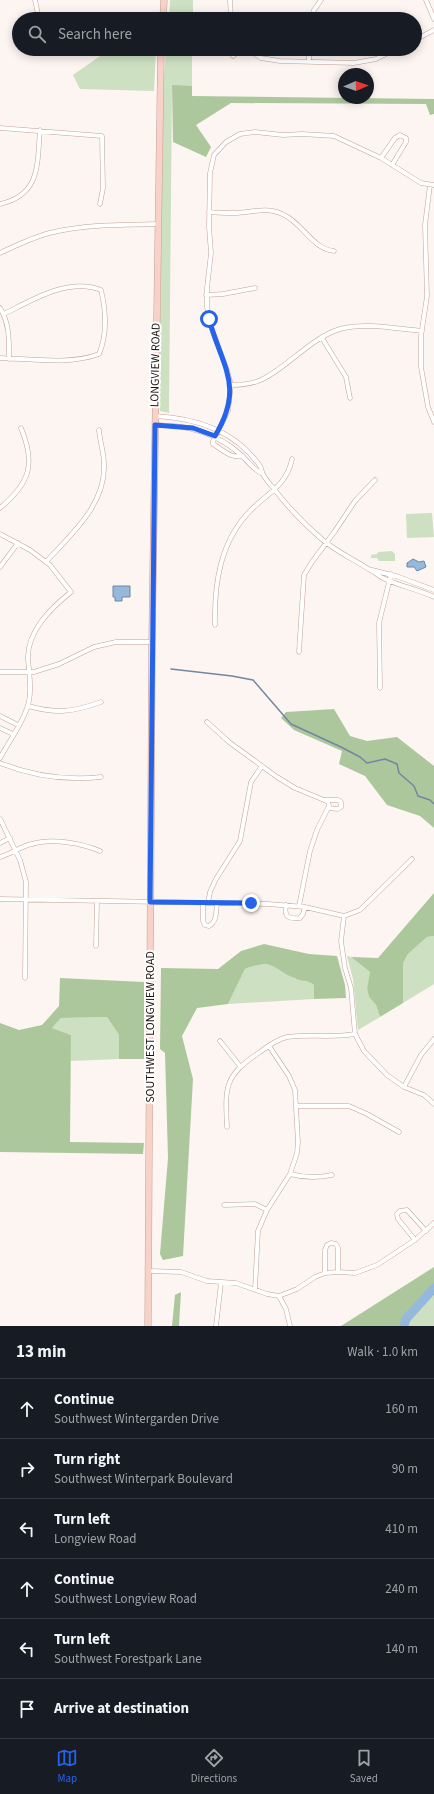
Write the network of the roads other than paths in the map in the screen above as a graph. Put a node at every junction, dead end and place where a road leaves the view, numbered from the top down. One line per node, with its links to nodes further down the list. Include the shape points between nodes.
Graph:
1 (35, 0): 6 (street)
2 (164, 0): 7 (street)
3 (230, 0): 8 (street)
4 (321, 0): 9 (street)
5 (426, 0): 10 (street)
6 (38, 12)
7 (163, 12)
8 (231, 12)
9 (313, 12)
10 (434, 19)
11 (434, 30): 12 (street)
12 (422, 36)
13 (161, 56): 26 (street, LONGVIEW ROAD)
14 (258, 56): 17 (street, via 280,61)
15 (309, 56): 17 (street)
16 (383, 56): 17 (street, via 376,60 354,63)
17 (309, 61)
18 (0, 128): 19 (street)
19 (40, 130): 23 (street, via 37,168 33,182 29,189 19,196); 24 (street, via 102,136 103,188)
20 (381, 158): 21 (street); 21 (street, via 395,138 404,136 406,142); 25 (street, via 334,136 255,132 240,134 226,142 214,155 210,173)
21 (392, 165): 22 (street, via 421,183)
22 (432, 185): 33 (street, via 425,226 427,296)
23 (0, 204)
24 (100, 204)
25 (209, 212): 27 (street, via 274,211 293,220 320,246); 30 (street, via 211,253)
26 (158, 224): 28 (street, via 100,225 54,232); 39 (street, LONGVIEW ROAD)
27 (334, 251)
28 (0, 253)
29 (255, 288): 30 (street)
30 (206, 295): 37 (street, via 210,323)
31 (0, 308): 32 (street)
32 (4, 314): 36 (street, via 10,338); 36 (street, via 55,291 84,286 101,290 105,307 106,328 99,354 76,360)
33 (422, 331): 34 (street, via 357,326 339,330); 40 (street, via 422,378)
34 (322, 338): 37 (street, via 264,379 249,384); 38 (street, via 346,377)
35 (0, 358): 36 (street)
36 (9, 359)
37 (231, 385): 44 (street, via 228,410)
38 (350, 398)
39 (155, 416): 41 (street, LONGVIEW ROAD); 44 (street, via 197,421)
40 (434, 422)
41 (155, 425): 45 (street, via 193,428); 63 (street, LONGVIEW ROAD)
42 (21, 428): 51 (street, via 29,455 28,474 19,490)
43 (99, 430): 55 (street, via 104,476 99,497 90,512)
44 (219, 430): 45 (street); 48 (street, via 249,453 261,467)
45 (215, 436): 46 (street); 46 (street, via 213,444 234,457)
46 (243, 456): 48 (street)
47 (292, 459): 50 (street, via 289,471)
48 (263, 474): 50 (street)
49 (375, 480): 53 (street, via 355,501)
50 (274, 490): 53 (street, via 307,526); 62 (street, via 238,524 223,555 214,598)
51 (0, 508)
52 (0, 534): 54 (street)
53 (326, 542): 57 (street, via 354,562); 64 (street, via 304,575)
54 (18, 543): 55 (street); 56 (street)
55 (46, 562): 66 (street, via 71,592 52,609 36,630 29,644)
56 (0, 567)
57 (372, 570): 58 (street); 59 (street)
58 (391, 574): 59 (street); 60 (street)
59 (389, 580): 61 (street); 67 (street, via 378,623)
60 (434, 590)
61 (434, 596)
62 (216, 625)
63 (152, 642): 66 (street, via 116,642 94,647 59,664); 74 (street, LONGVIEW ROAD)
64 (299, 652)
65 (0, 672): 66 (street)
66 (29, 672): 69 (street)
67 (380, 688)
68 (100, 702): 69 (street, via 62,712)
69 (28, 706): 72 (street)
70 (0, 716): 72 (street)
71 (207, 722): 78 (street)
72 (18, 725): 75 (street)
73 (0, 728): 75 (street)
74 (152, 728): 92 (street, SOUTHWEST LONGVIEW ROAD)
75 (13, 734): 76 (street)
76 (0, 758)
77 (0, 763): 79 (street, via 44,777)
78 (262, 766): 80 (street, via 294,788); 94 (street, via 251,782 240,841 216,879)
79 (101, 777)
80 (324, 800): 81 (street, via 328,802); 81 (street, via 341,802 338,809)
81 (328, 808): 97 (street, via 310,851)
82 (0, 819): 83 (street)
83 (10, 838): 84 (street); 85 (street)
84 (0, 844)
85 (16, 851): 86 (street, via 40,842 78,844); 87 (street); 90 (street, via 25,874)
86 (100, 851)
87 (0, 857)
88 (412, 859): 99 (street, via 360,910)
89 (0, 899): 90 (street)
90 (26, 900): 91 (street); 101 (street)
91 (97, 901): 92 (street); 100 (street)
92 (150, 902): 93 (street); 119 (street, SOUTHWEST LONGVIEW ROAD)
93 (203, 903): 94 (street); 95 (street, via 203,921 209,926 215,919)
94 (208, 903): 95 (street)
95 (217, 903): 96 (street)
96 (286, 905): 97 (street); 98 (street, via 285,912 290,918 300,918)
97 (299, 906): 98 (street)
98 (305, 907): 99 (street)
99 (344, 916): 102 (street, via 341,941 351,988)
100 (96, 946)
101 (25, 978)
102 (355, 1034): 105 (street, via 287,1038); 107 (street, via 364,1051 387,1075)
103 (434, 1039): 107 (street, via 421,1055)
104 (220, 1041): 106 (street)
105 (269, 1046): 106 (street); 109 (street, via 289,1076 295,1090)
106 (240, 1066): 110 (street, via 232,1076 227,1092)
107 (404, 1087): 108 (street, via 424,1095)
108 (434, 1104)
109 (297, 1106): 111 (street, via 349,1106); 112 (street, via 297,1148)
110 (228, 1127)
111 (399, 1132)
112 (290, 1174): 113 (street, via 302,1177); 115 (street)
113 (332, 1174)
114 (224, 1205): 115 (street, via 255,1204)
115 (267, 1210): 123 (street, via 258,1232)
116 (434, 1223): 117 (street)
117 (426, 1231): 118 (street); 118 (street, via 407,1210 400,1210 397,1214 398,1219)
118 (415, 1240): 120 (street, via 377,1265 355,1273)
119 (149, 1271): 122 (street, via 181,1272); 125 (street, SOUTHWEST LONGVIEW ROAD)
120 (338, 1272): 121 (street); 121 (street, via 338,1248 336,1244 331,1243 325,1250)
121 (325, 1273): 124 (street)
122 (221, 1283): 123 (street, via 236,1283); 126 (street)
123 (255, 1289): 124 (street)
124 (279, 1296): 127 (street, via 286,1309)
125 (148, 1326)
126 (216, 1326)
127 (290, 1326)

